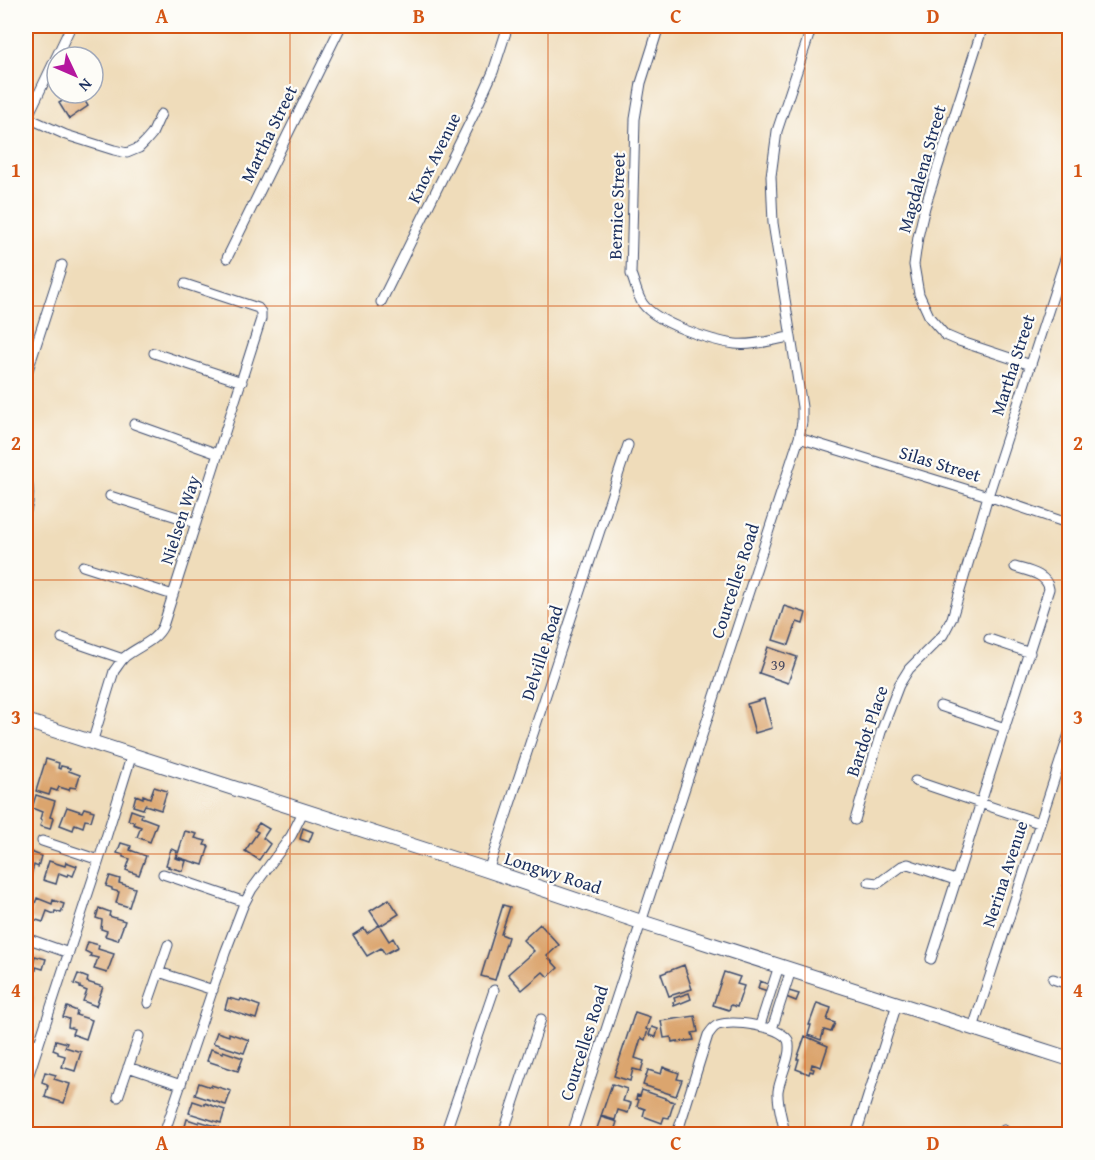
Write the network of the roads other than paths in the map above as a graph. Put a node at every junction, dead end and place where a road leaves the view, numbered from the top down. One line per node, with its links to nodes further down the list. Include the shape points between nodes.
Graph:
1 (71, 26): 8 (street)
2 (340, 26): 10 (street, Martha Street)
3 (508, 26): 13 (street, Knox Avenue, via 474,114)
4 (659, 26): 14 (street, Bernice Street, via 640,83 635,118 631,274 643,304 673,326 734,344)
5 (812, 26): 14 (street, Courcelles Road, via 777,131 771,176 773,223)
6 (983, 26): 16 (street, Magdalena Street, via 924,207 914,265 919,294 930,318 945,335)
7 (161, 114): 8 (street, via 152,134 139,148 127,153 66,135)
8 (26, 117)
9 (1070, 243): 16 (street, Martha Street)
10 (227, 258)
11 (62, 265): 17 (street)
12 (184, 284): 18 (street, Nielsen Way, via 261,312)
13 (381, 303)
14 (790, 338): 20 (street, Courcelles Road, via 802,407)
15 (154, 353): 18 (street)
16 (1031, 365): 25 (street, Martha Street)
17 (26, 376)
18 (242, 382): 22 (street, Nielsen Way)
19 (134, 424): 22 (street)
20 (799, 438): 25 (street, Silas Street); 54 (street, Courcelles Road)
21 (628, 445): 49 (street, Delville Road)
22 (218, 454): 27 (street, Nielsen Way)
23 (26, 476): 26 (street)
24 (110, 496): 27 (street)
25 (988, 496): 28 (street, Silas Street); 45 (street, Bardot Place, via 952,618 943,635 909,669 899,686)
26 (26, 511)
27 (196, 523): 31 (street, Nielsen Way)
28 (1070, 524)
29 (83, 566): 31 (street)
30 (1015, 567): 34 (street, via 1042,577 1049,585)
31 (173, 595): 35 (street, Nielsen Way, via 158,635)
32 (62, 638): 35 (street)
33 (989, 639): 34 (street)
34 (1030, 653): 38 (street)
35 (123, 659): 40 (street, Nielsen Way, via 114,671)
36 (940, 706): 38 (street)
37 (26, 721): 40 (street, Longwy Road)
38 (1005, 728): 43 (street)
39 (1070, 731): 46 (street, Nerina Avenue)
40 (92, 743): 41 (street, Longwy Road)
41 (132, 754): 44 (street, Longwy Road); 48 (street)
42 (915, 781): 43 (street)
43 (981, 802): 46 (street); 51 (street)
44 (304, 810): 49 (street, Longwy Road); 53 (street, via 291,836)
45 (855, 820)
46 (1039, 823): 69 (street, Nerina Avenue)
47 (42, 841): 48 (street)
48 (99, 860): 57 (street)
49 (488, 870): 54 (street, Longwy Road)
50 (163, 874): 53 (street)
51 (955, 880): 52 (street, via 908,864 880,882); 58 (street)
52 (869, 882)
53 (245, 902): 63 (street)
54 (641, 922): 59 (street, Longwy Road); 83 (street, Courcelles Road)
55 (26, 938): 57 (street)
56 (168, 945): 60 (street)
57 (69, 953): 73 (street)
58 (931, 959)
59 (785, 968): 66 (street, Longwy Road); 68 (street); 70 (street)
60 (159, 972): 63 (street); 65 (street)
61 (1053, 979): 62 (street)
62 (1070, 985)
63 (213, 990): 77 (street)
64 (494, 990): 81 (street)
65 (148, 1003)
66 (897, 1004): 69 (street, Longwy Road); 79 (street)
67 (541, 1019): 82 (street)
68 (760, 1025): 70 (street); 84 (street, via 714,1027)
69 (974, 1028): 74 (street, Longwy Road)
70 (772, 1029): 85 (street, via 784,1034 790,1046 778,1095)
71 (139, 1036): 75 (street)
72 (26, 1040): 73 (street)
73 (38, 1045): 76 (street)
74 (1070, 1059)
75 (128, 1067): 77 (street); 78 (street)
76 (26, 1083)
77 (181, 1085): 80 (street)
78 (118, 1097)
79 (858, 1128)
80 (164, 1134)
81 (445, 1134)
82 (503, 1134)
83 (572, 1134)
84 (677, 1134)
85 (785, 1134)

